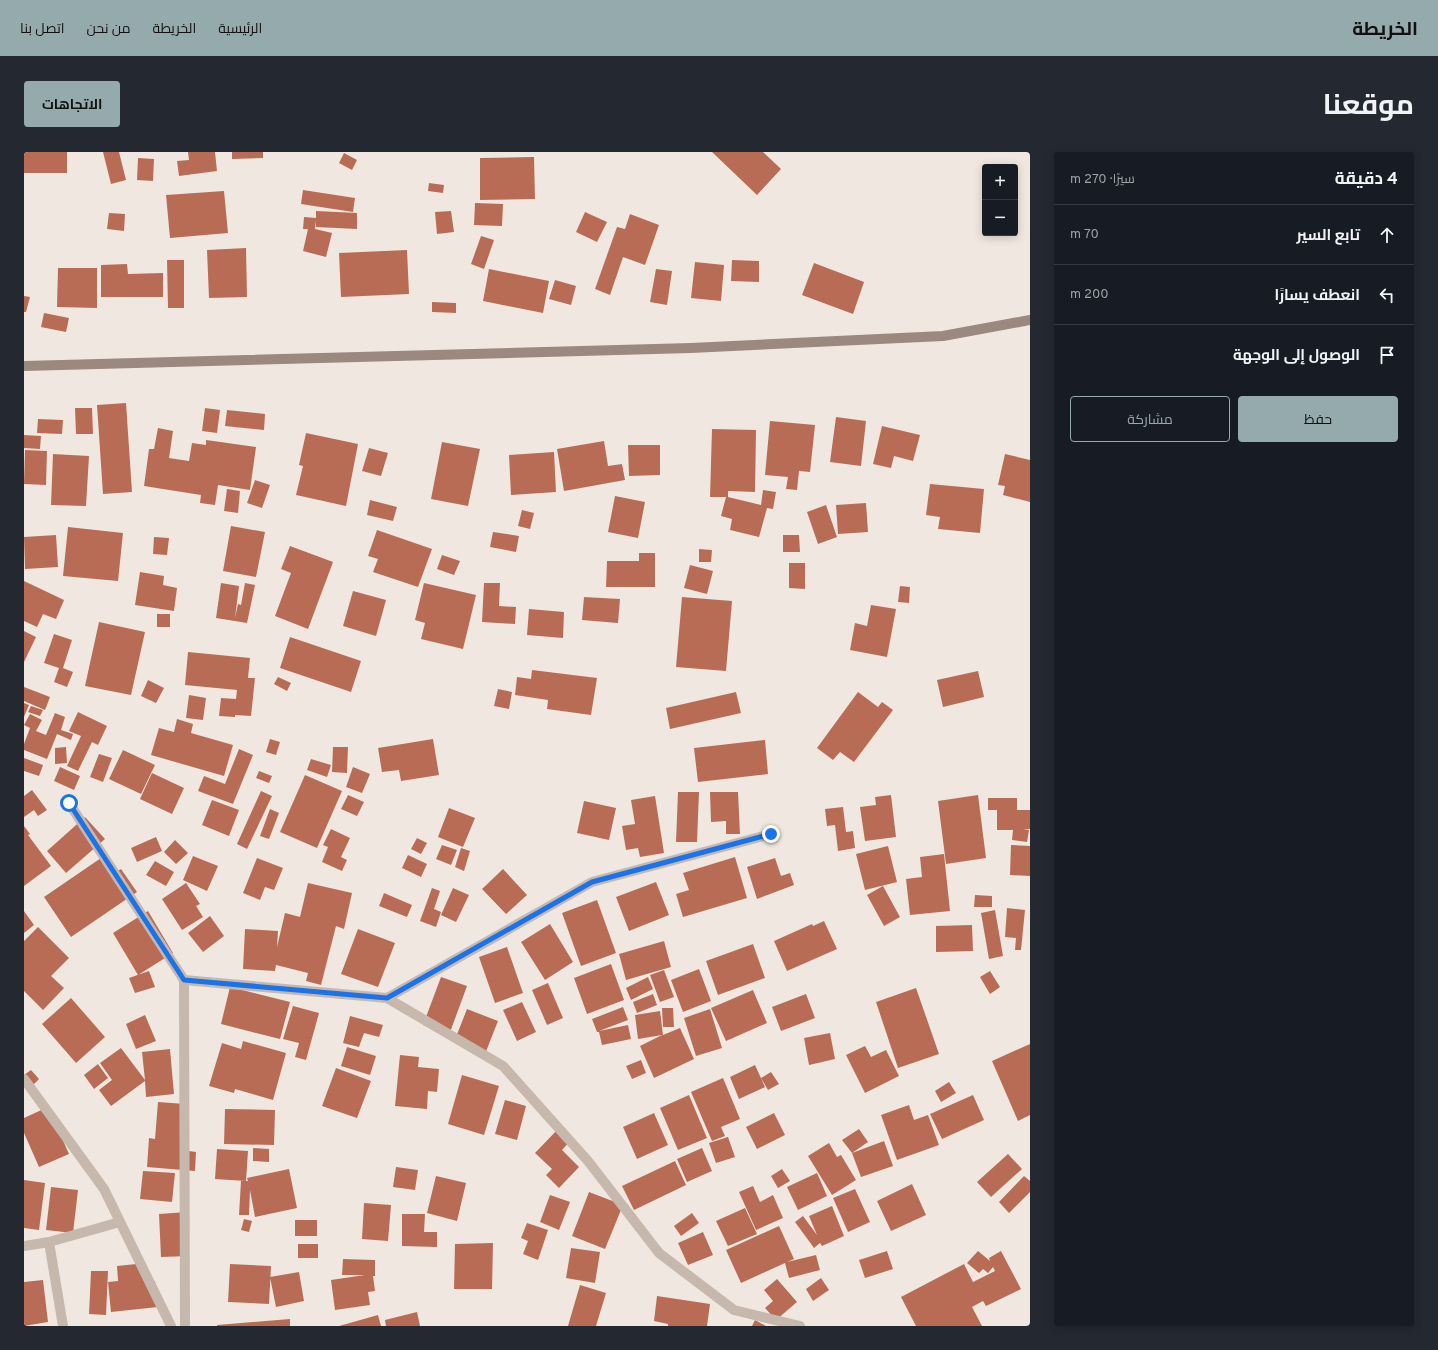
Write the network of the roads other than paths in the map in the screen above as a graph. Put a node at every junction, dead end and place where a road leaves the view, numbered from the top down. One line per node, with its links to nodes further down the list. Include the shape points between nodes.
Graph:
1 (1030, 320): 2 (main road, via 943,336 715,346)
2 (24, 366)
3 (69, 803): 5 (street)
4 (771, 834): 6 (street, via 592,882)
5 (184, 980): 6 (street); 13 (street)
6 (387, 998): 14 (street, via 503,1066 588,1161 659,1252 734,1310)
7 (24, 1079): 8 (street, via 104,1189)
8 (120, 1222): 9 (street); 12 (street)
9 (49, 1242): 10 (street); 11 (street)
10 (24, 1246)
11 (62, 1326)
12 (171, 1326)
13 (185, 1326)
14 (800, 1326)

